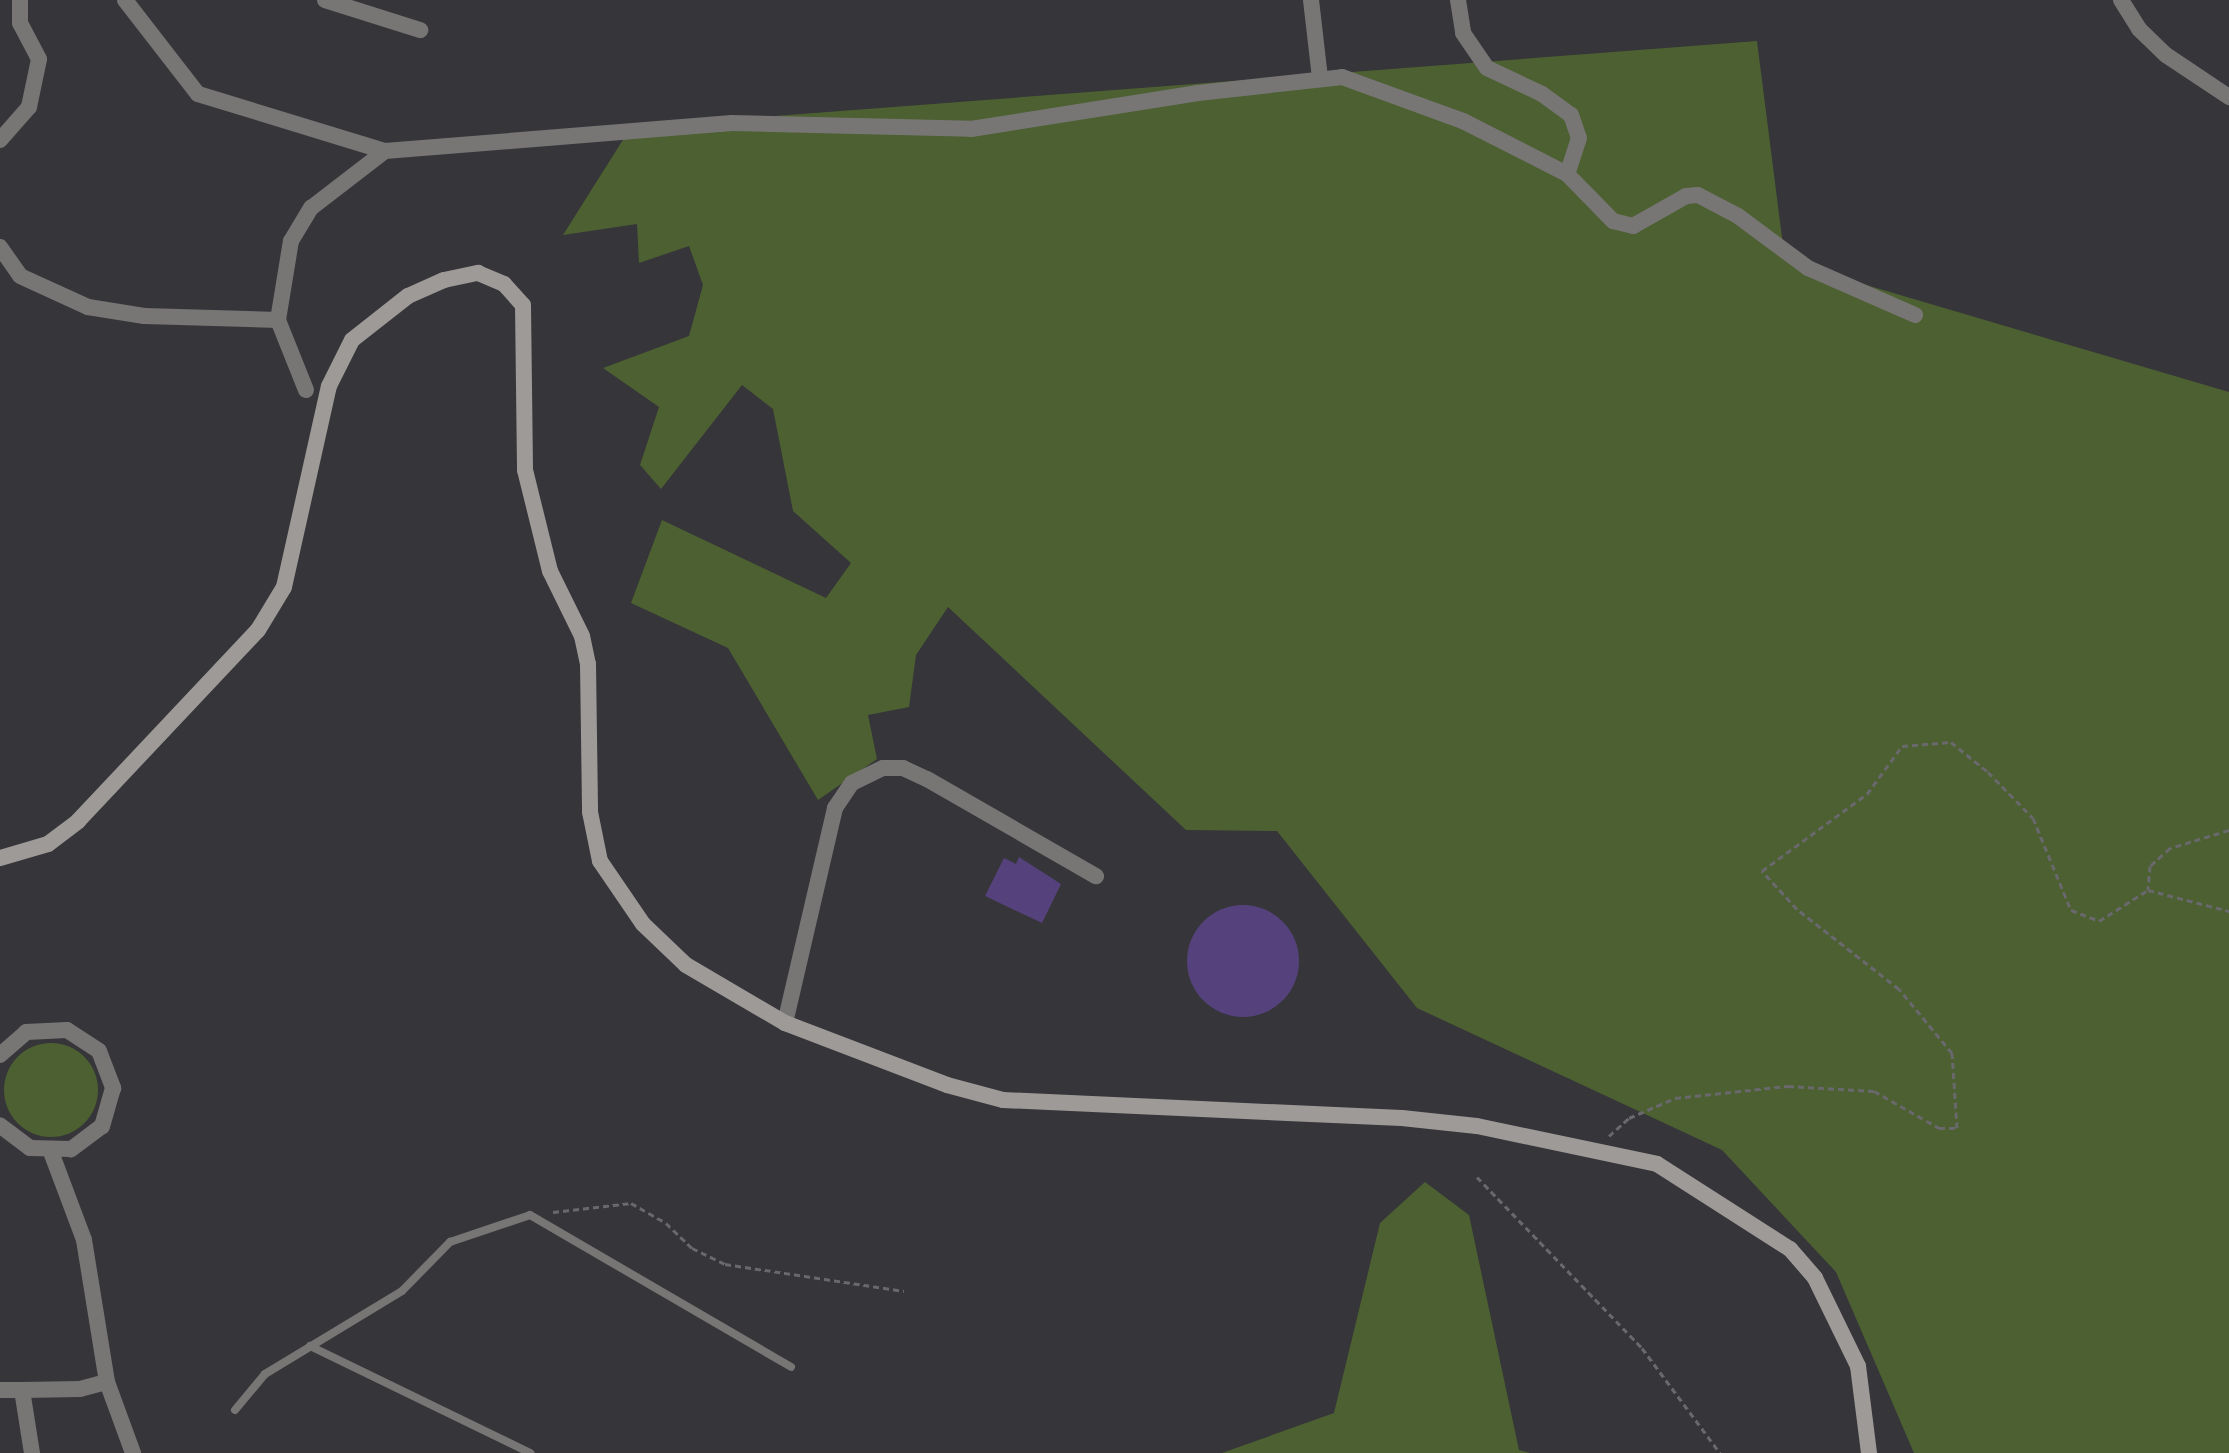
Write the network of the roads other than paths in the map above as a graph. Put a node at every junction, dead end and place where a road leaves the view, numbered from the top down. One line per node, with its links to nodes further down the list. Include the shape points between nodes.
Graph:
1 (20, 0): 10 (street, via 20,23 39,59 29,107)
2 (125, 0): 11 (street, via 198,94)
3 (325, 0): 7 (street)
4 (1311, 0): 8 (street)
5 (1458, 0): 12 (street, via 1463,33 1487,68 1542,94 1571,115 1579,138)
6 (2121, 0): 9 (street, via 2139,29 2166,55)
7 (420, 30)
8 (1320, 78): 11 (street, via 971,129 732,123); 12 (street, via 1362,83 1463,121)
9 (2229, 97)
10 (0, 140)
11 (385, 151): 15 (street, via 311,208 291,241)
12 (1567, 174): 14 (street, via 1613,221 1633,226 1686,196 1698,195 1738,216 1808,268)
13 (0, 247): 15 (street, via 20,276 88,307 144,316)
14 (1915, 315)
15 (278, 320): 16 (street)
16 (306, 390)
17 (0, 858): 19 (main road, via 48,844 78,821 258,630 284,587 329,386 352,340 408,296 478,273 504,284 523,305 525,470 550,571 582,636 588,664 590,812 600,861 643,924 686,965)
18 (1096, 876): 19 (street, via 927,779 903,768 883,768 852,783 835,808)
19 (785, 1023): 32 (main road, via 947,1085 1003,1100 1402,1118 1594,1148 1657,1164 1790,1249 1815,1278 1858,1366)
20 (0, 1055): 22 (street, via 26,1032 67,1030 85,1038 109,1069 111,1108 102,1126 71,1149)
21 (0, 1125): 22 (street, via 30,1148)
22 (51, 1152): 25 (street, via 84,1240)
23 (310, 1346): 24 (lane, via 402,1291 450,1242 530,1215); 28 (lane, via 265,1374); 31 (lane)
24 (791, 1367)
25 (107, 1382): 27 (street, via 80,1389); 30 (street)
26 (0, 1390): 27 (street)
27 (22, 1390): 29 (street)
28 (235, 1410)
29 (32, 1453)
30 (133, 1453)
31 (530, 1453)
32 (1869, 1453)

